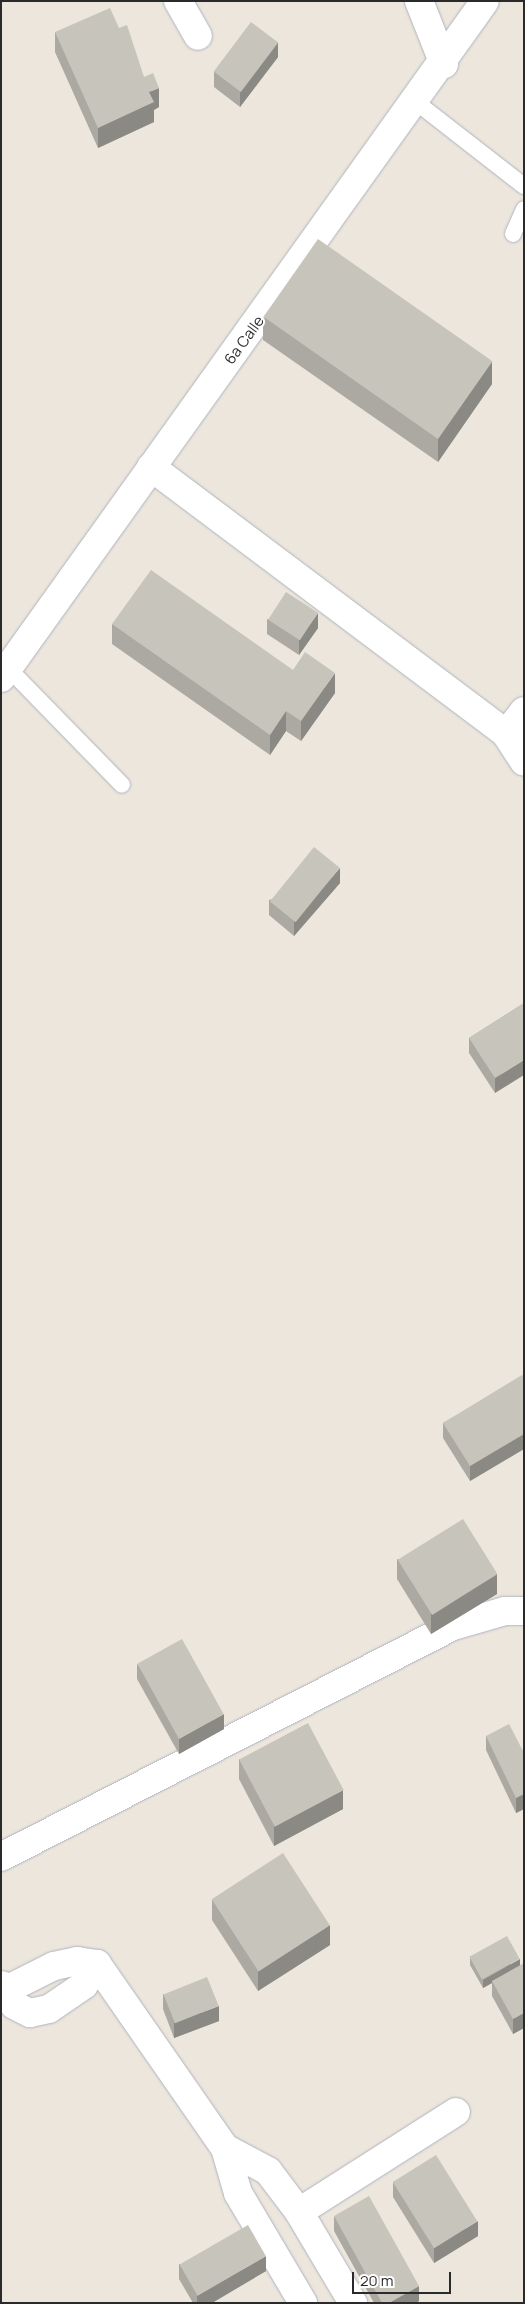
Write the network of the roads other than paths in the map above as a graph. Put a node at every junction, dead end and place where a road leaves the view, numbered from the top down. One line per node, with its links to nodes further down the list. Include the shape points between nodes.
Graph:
1 (178, 1): 4 (street)
2 (419, 1): 5 (street)
3 (485, 1): 5 (street, 6a Calle)
4 (198, 36)
5 (444, 64): 6 (street, 6a Calle)
6 (416, 102): 7 (lane); 10 (street, 6a Calle)
7 (524, 186)
8 (524, 209): 9 (lane)
9 (513, 234)
10 (151, 467): 11 (street, 6a Calle); 13 (street)
11 (4, 673): 15 (lane)
12 (524, 711): 13 (street)
13 (506, 734): 14 (street)
14 (524, 762)
15 (122, 785)
16 (524, 1611): 17 (street, via 505,1611 453,1626)
17 (1, 1857)
18 (97, 1964): 19 (street, via 78,1960 54,1966); 19 (street, via 84,1985 49,2009 30,2013 14,2005); 21 (street)
19 (6, 1987)
20 (456, 2112): 22 (street)
21 (226, 2148): 22 (street, via 268,2171); 23 (street, via 238,2193)
22 (299, 2212): 24 (street)
23 (303, 2303)
24 (353, 2303)

